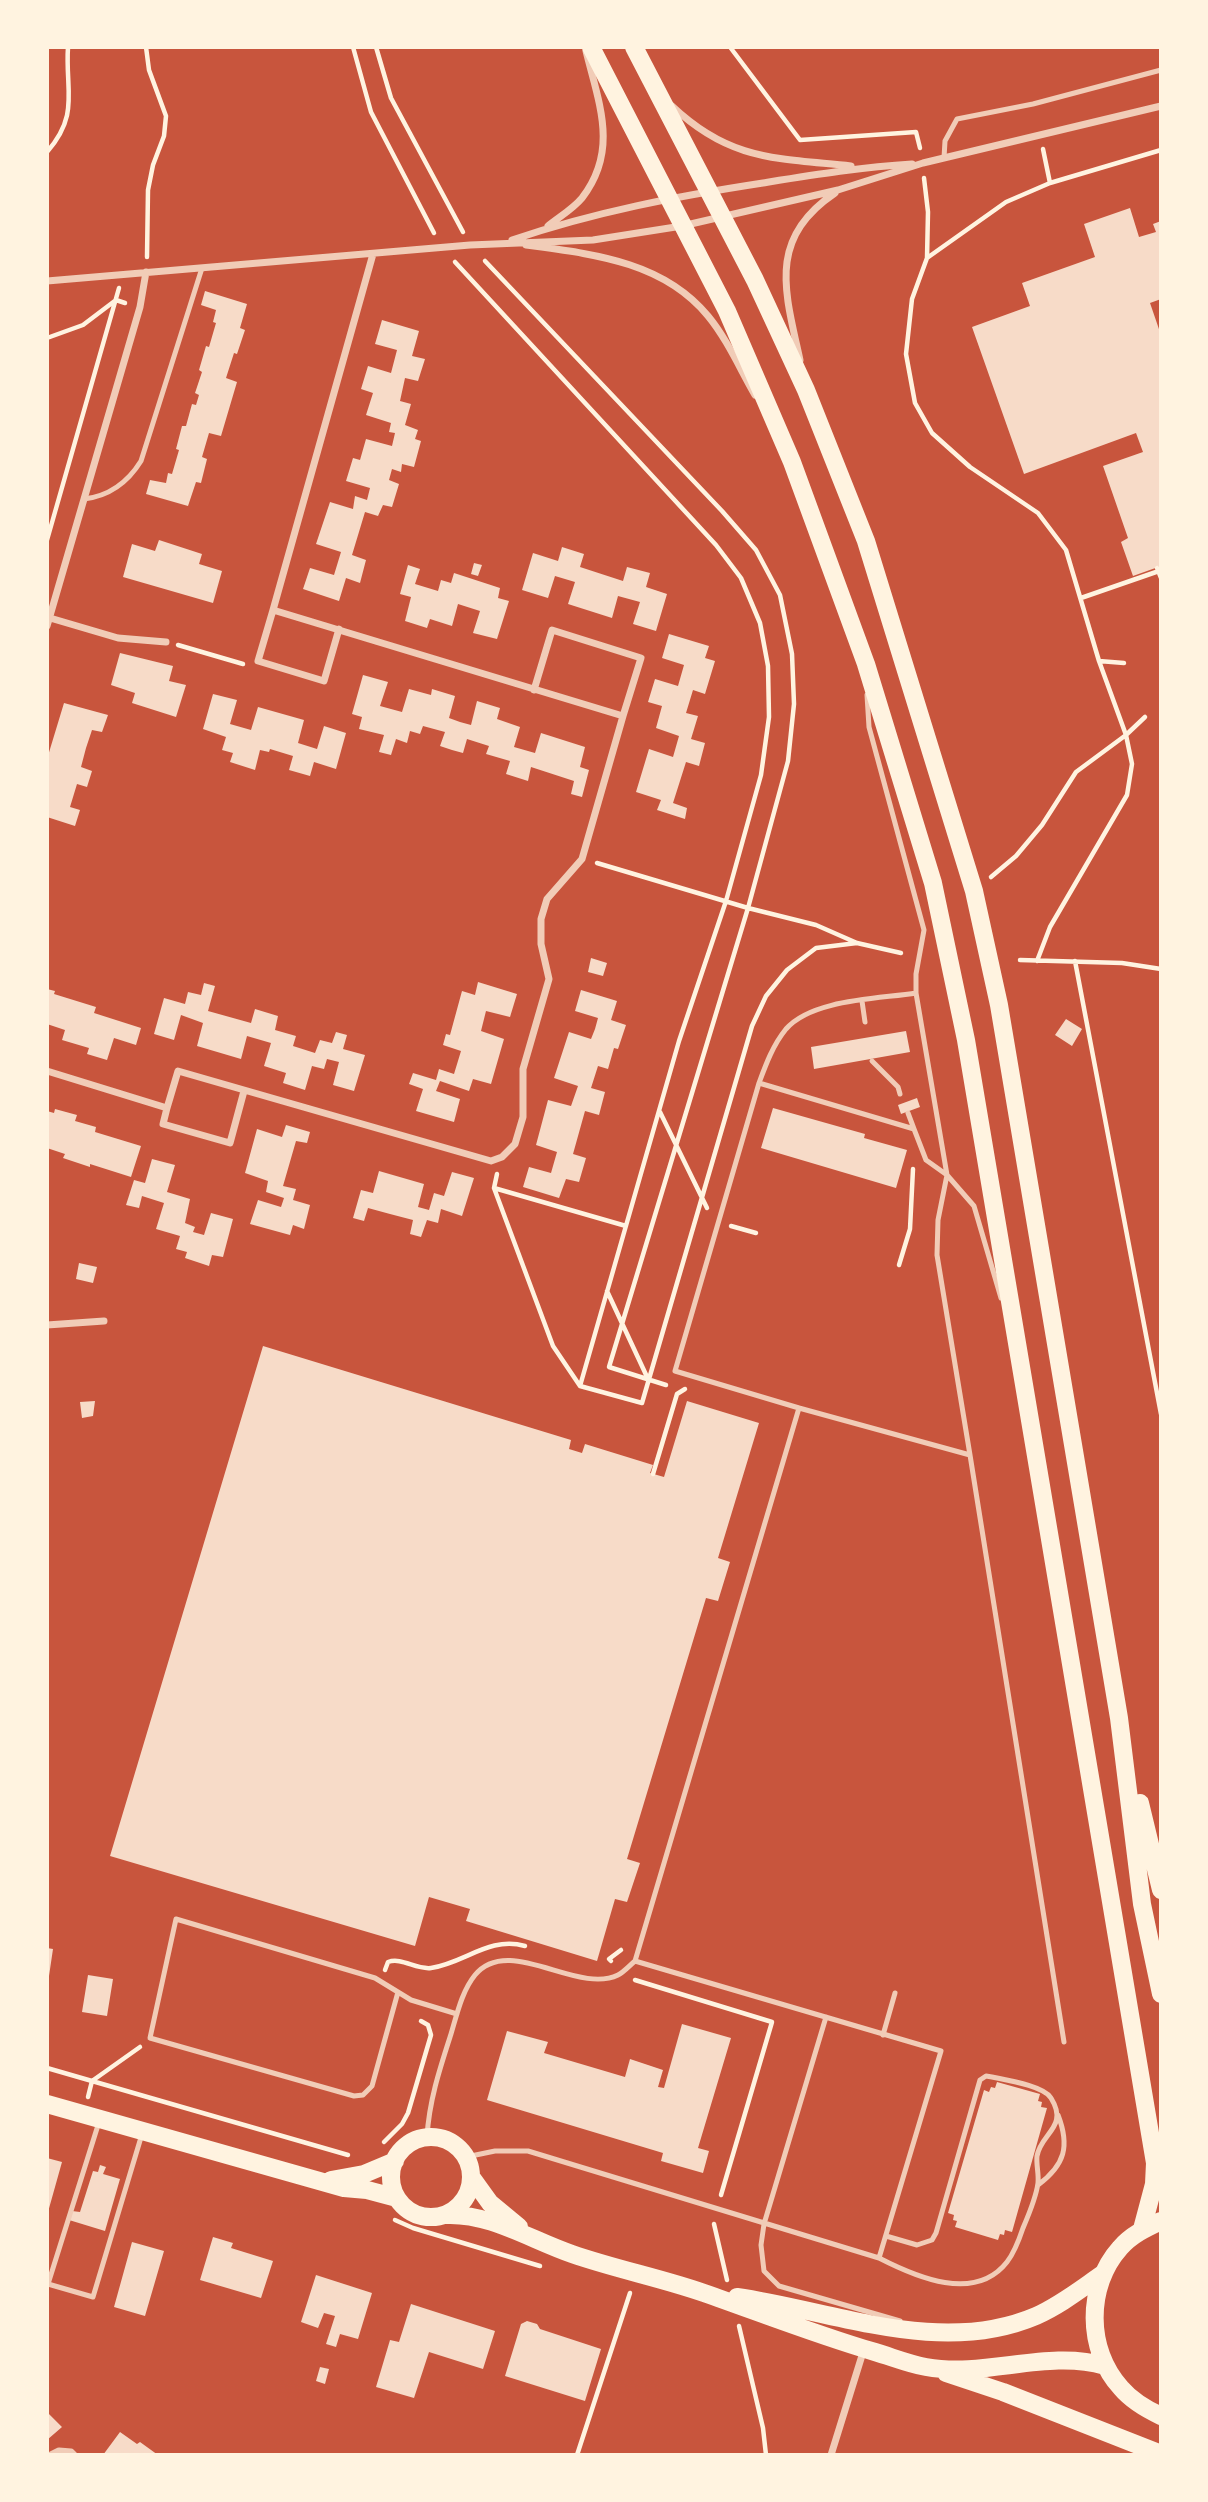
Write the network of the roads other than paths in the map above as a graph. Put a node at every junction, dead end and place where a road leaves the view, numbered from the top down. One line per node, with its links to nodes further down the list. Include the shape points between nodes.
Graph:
1 (585, 47): 15 (street, via 604,147 597,173 581,200)
2 (591, 47): 12 (main road)
3 (634, 47): 5 (main road)
4 (1161, 70): 7 (lane, via 957,119 945,141)
5 (658, 93): 9 (street, via 692,125 738,150 769,158); 11 (main road)
6 (1161, 106): 7 (street)
7 (944, 158): 8 (street)
8 (923, 163): 9 (street); 10 (street)
9 (862, 167): 11 (street)
10 (838, 190): 13 (street); 21 (street, via 803,220 787,257 786,295)
11 (710, 191): 12 (street); 13 (main road)
12 (668, 198): 14 (main road); 15 (street)
13 (723, 216): 14 (street); 21 (main road)
14 (682, 226): 16 (street, via 593,240); 22 (main road, via 727,311)
15 (544, 229): 16 (street)
16 (505, 242): 17 (street); 22 (street, via 614,261 667,279 690,296 717,329)
17 (373, 254): 18 (street); 24 (street)
18 (202, 268): 19 (street); 23 (lane, via 141,461 117,488)
19 (145, 272): 20 (street); 23 (street, via 140,307)
20 (47, 281)
21 (806, 390): 48 (main road, via 866,541 974,891 999,1004)
22 (792, 461): 28 (main road)
23 (84, 499): 25 (street)
24 (272, 610): 26 (street); 26 (street, via 258,661 324,681)
25 (48, 622): 27 (street, via 118,638)
26 (339, 629): 29 (street)
27 (166, 642)
28 (866, 664): 31 (lane, via 869,727 924,930); 45 (main road, via 933,883 966,1040)
29 (534, 690): 30 (street); 30 (street, via 552,630 641,658)
30 (622, 716): 37 (street, via 582,859 547,899 541,919 549,979 523,1069 523,1117 515,1144 502,1157 491,1161)
31 (916, 993): 32 (lane); 42 (lane)
32 (862, 1001): 33 (lane); 36 (lane, via 809,1012 787,1028)
33 (865, 1022)
34 (872, 1061): 38 (lane)
35 (47, 1071): 39 (street)
36 (759, 1083): 41 (lane); 46 (lane, via 675,1371)
37 (244, 1091): 39 (street, via 178,1071); 39 (street, via 230,1143 163,1124)
38 (900, 1094)
39 (167, 1108)
40 (908, 1113): 41 (lane)
41 (914, 1129): 42 (lane, via 926,1160)
42 (947, 1175): 45 (lane, via 974,1206); 47 (lane, via 937,1255)
43 (104, 1321): 44 (street)
44 (47, 1325)
45 (1018, 1355): 72 (main road, via 1155,2164)
46 (799, 1408): 47 (lane); 50 (lane)
47 (970, 1455): 57 (lane)
48 (1119, 1718): 49 (main road); 53 (main road, via 1142,1903)
49 (1161, 1891)
50 (635, 1961): 54 (lane, via 617,1976 602,1979 521,1962 494,1963 475,1975); 55 (lane)
51 (398, 1992): 51 (lane, via 375,1978 176,1919 150,2038 363,2095 372,2086); 54 (lane)
52 (895, 1993): 56 (lane)
53 (1161, 1994)
54 (457, 2014): 62 (lane, via 429,2108)
55 (826, 2017): 56 (lane); 71 (lane)
56 (883, 2035): 73 (lane, via 941,2051)
57 (1064, 2042)
58 (47, 2104): 60 (main road)
59 (1057, 2112): 67 (lane, via 1056,2126 1039,2149); 67 (lane, via 1063,2128 1063,2152 1052,2175); 73 (lane, via 1051,2096 1043,2090 986,2076 980,2080 932,2240 917,2245)
60 (92, 2117): 61 (main road); 61 (lane, via 48,2284 93,2297)
61 (143, 2131): 66 (main road)
62 (427, 2137): 63 (main road, via 449,2142); 64 (main road, via 408,2145)
63 (466, 2157): 65 (main road); 71 (lane, via 528,2151)
64 (395, 2161): 66 (main road, via 364,2174); 68 (main road, via 391,2174)
65 (472, 2178): 69 (main road, via 464,2200); 74 (main road, via 490,2203)
66 (324, 2181): 68 (main road)
67 (1038, 2185): 75 (lane, via 1007,2262 979,2282 946,2283)
68 (397, 2198): 69 (main road, via 418,2216)
69 (446, 2215): 74 (main road, via 478,2218)
70 (1161, 2221): 72 (main road)
71 (764, 2224): 75 (lane); 78 (lane, via 764,2271 779,2287)
72 (1142, 2229): 76 (main road, via 1120,2248)
73 (886, 2236): 75 (lane)
74 (533, 2239): 77 (main road)
75 (879, 2258)
76 (1104, 2273): 78 (main road, via 1036,2316 1006,2325); 80 (main road, via 1095,2303 1095,2336)
77 (702, 2292): 78 (main road, via 778,2303 871,2325); 79 (main road)
78 (940, 2332)
79 (864, 2348): 81 (main road); 86 (street)
80 (1105, 2366): 81 (main road, via 1068,2359 985,2369); 82 (main road, via 1139,2406)
81 (926, 2367): 83 (main road)
82 (1161, 2416)
83 (1161, 2454)
84 (51, 2455): 85 (street, via 59,2451)
85 (74, 2455)
86 (831, 2455)

